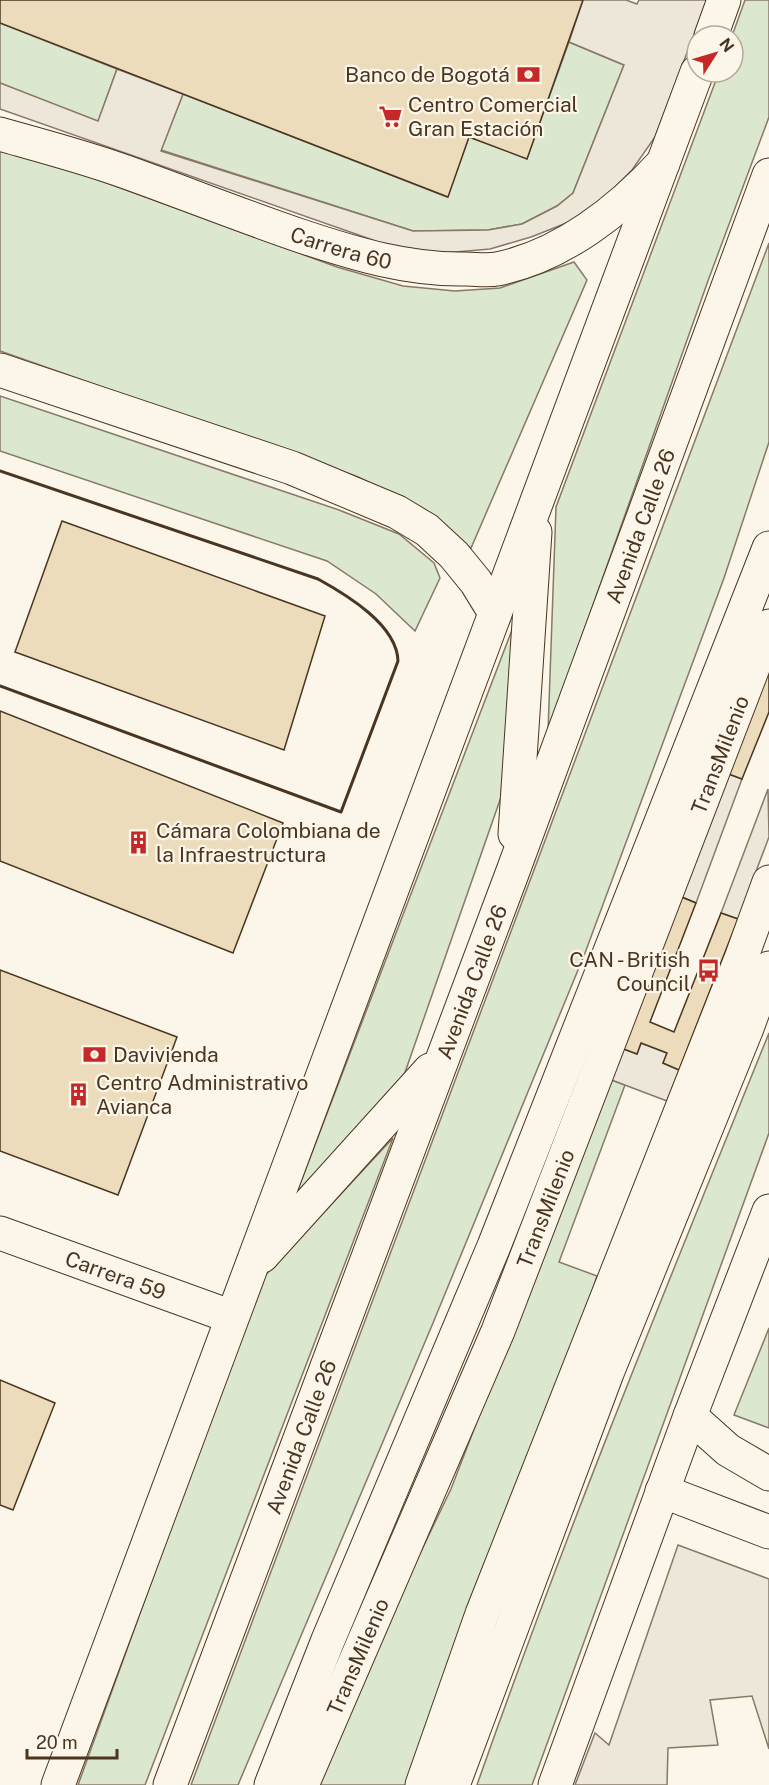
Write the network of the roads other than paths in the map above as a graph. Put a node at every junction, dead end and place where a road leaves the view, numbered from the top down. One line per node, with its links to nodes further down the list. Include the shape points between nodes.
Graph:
1 (724, 0): 2 (main road)
2 (715, 24)
3 (693, 84): 5 (main road)
4 (0, 134): 5 (main road, Carrera 60, via 124,171 363,256 438,270 495,269 536,257 592,225 644,184)
5 (663, 163): 8 (main road)
6 (769, 175): 12 (main road, Avenida Calle 26)
7 (0, 370): 10 (main road, via 292,468 397,512 427,530 454,555)
8 (537, 498): 10 (main road); 12 (main road)
9 (769, 548): 26 (main road, via 494,1246)
10 (495, 613): 18 (main road)
11 (769, 626): 27 (main road, TransMilenio, via 498,1331)
12 (513, 870): 15 (main road, Avenida Calle 26)
13 (769, 882): 28 (main road, via 482,1614)
14 (769, 968): 29 (main road, via 607,1373)
15 (442, 1057): 18 (main road); 25 (main road, Avenida Calle 26)
16 (769, 1211): 20 (main road)
17 (0, 1233): 19 (main road, Carrera 59)
18 (249, 1270): 19 (main road)
19 (232, 1317): 24 (main road)
20 (690, 1416): 21 (main road, via 728,1450); 22 (main road)
21 (769, 1474)
22 (662, 1491): 23 (main road); 30 (main road)
23 (769, 1532)
24 (58, 1785)
25 (170, 1785)
26 (271, 1785)
27 (302, 1785)
28 (422, 1785)
29 (453, 1785)
30 (555, 1785)

